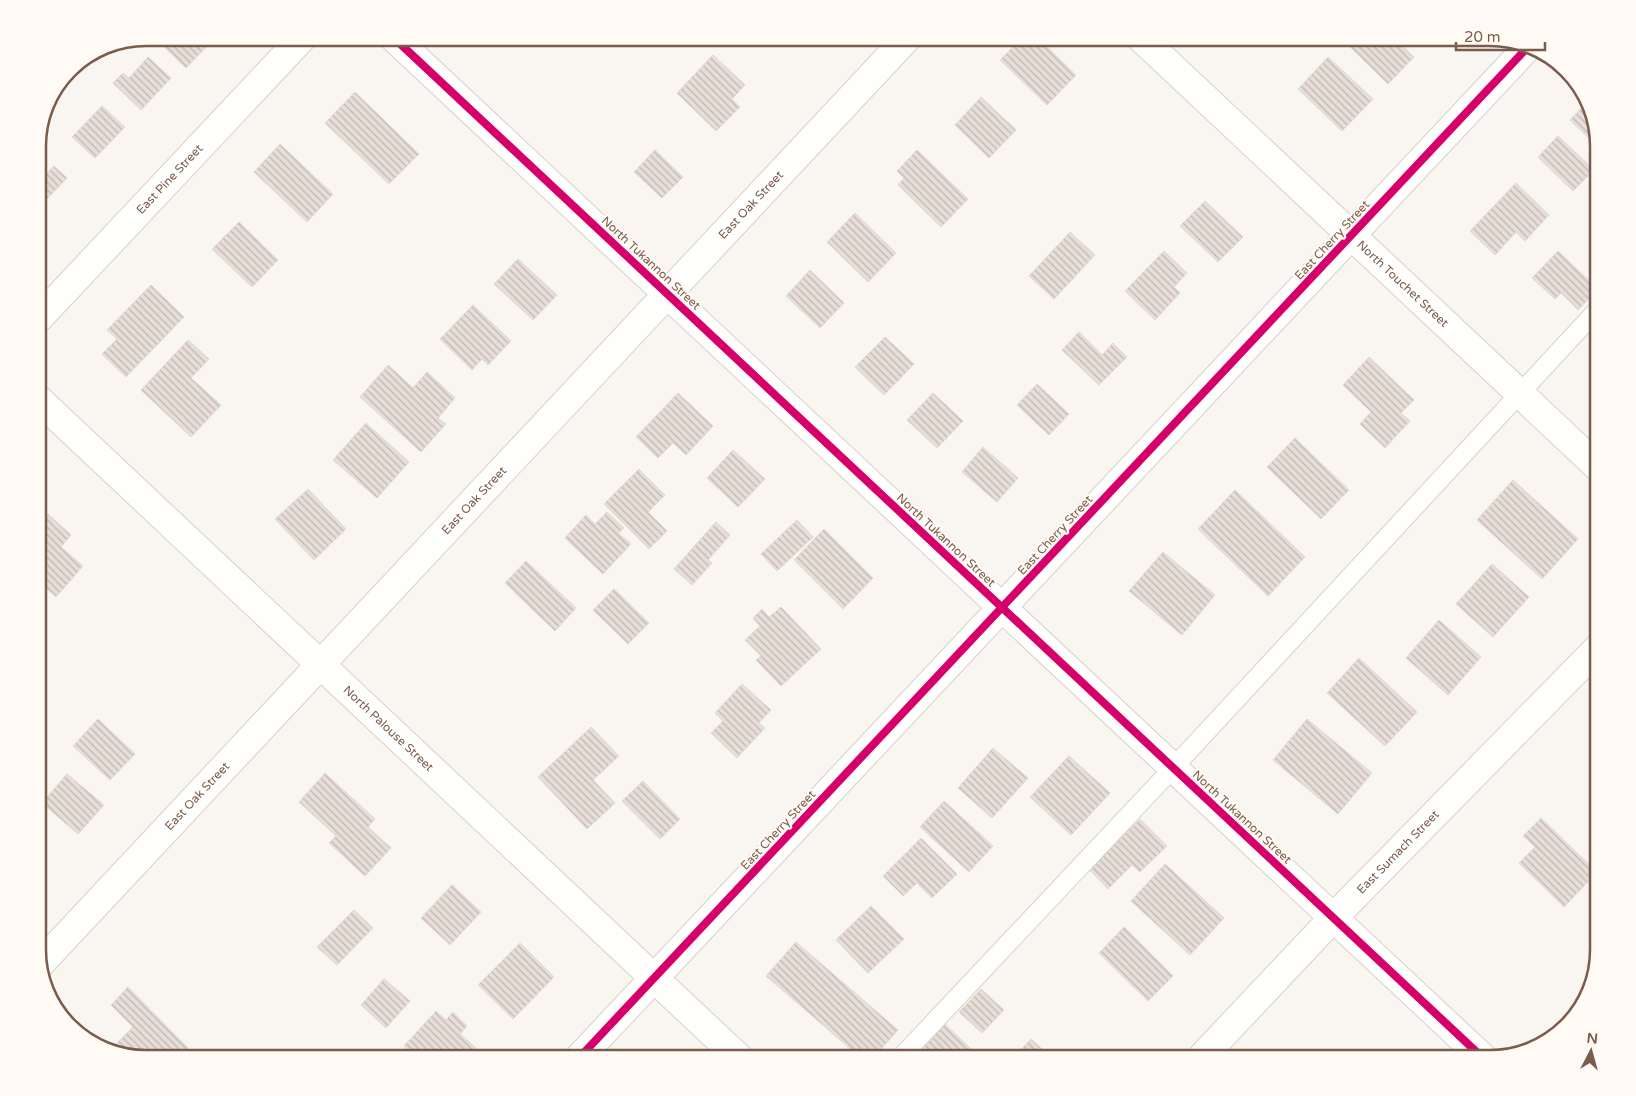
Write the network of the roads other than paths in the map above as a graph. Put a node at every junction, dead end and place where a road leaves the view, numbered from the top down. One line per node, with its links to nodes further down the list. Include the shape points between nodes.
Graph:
1 (294, 46): 8 (street, East Pine Street)
2 (403, 46): 7 (street, North Tukannon Street)
3 (900, 46): 7 (street, East Oak Street)
4 (1151, 46): 6 (street, North Touchet Street)
5 (1523, 52): 6 (street, East Cherry Street)
6 (1352, 235): 10 (street, North Touchet Street); 13 (street, East Cherry Street)
7 (667, 294): 13 (street, North Tukannon Street); 15 (street, East Oak Street)
8 (46, 310)
9 (1590, 318): 10 (lane)
10 (1520, 393): 12 (street, North Touchet Street); 16 (lane)
11 (46, 407): 15 (street, North Palouse Street)
12 (1590, 459)
13 (1002, 608): 16 (street, North Tukannon Street); 19 (street, East Cherry Street)
14 (1590, 656): 17 (street, East Sumach Street)
15 (320, 664): 18 (street, East Oak Street); 19 (street, North Palouse Street)
16 (1173, 768): 17 (street, North Tukannon Street); 22 (lane)
17 (1333, 918): 23 (street, East Sumach Street); 24 (street, North Tukannon Street)
18 (46, 957)
19 (654, 978): 20 (street, East Cherry Street); 21 (street, North Palouse Street)
20 (589, 1050)
21 (730, 1050)
22 (908, 1050)
23 (1209, 1050)
24 (1474, 1050)

